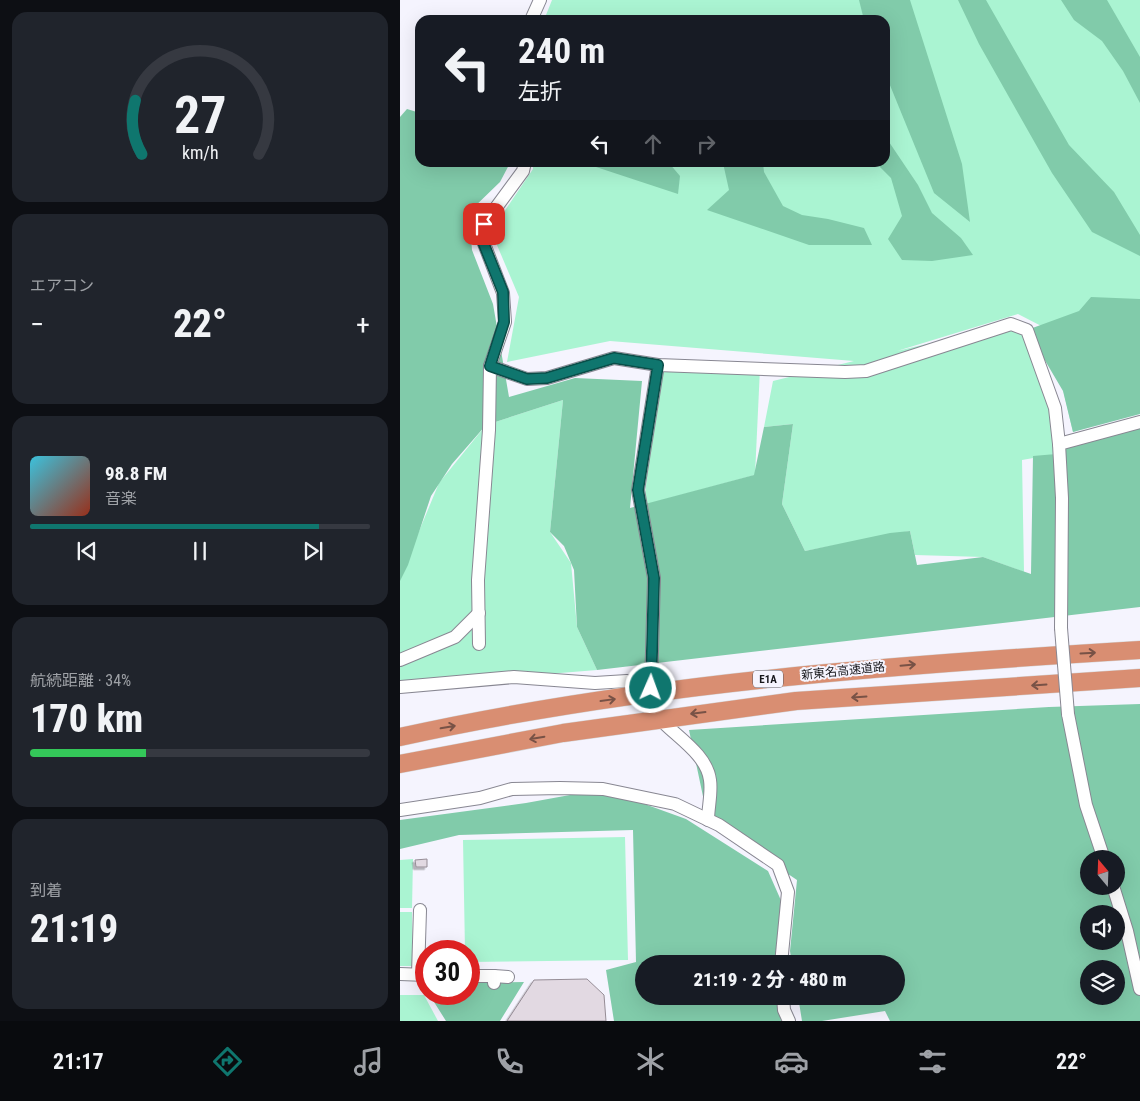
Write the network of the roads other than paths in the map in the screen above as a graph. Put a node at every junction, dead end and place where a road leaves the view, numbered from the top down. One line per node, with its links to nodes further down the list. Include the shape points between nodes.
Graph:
1 (540, 0): 2 (street)
2 (533, 15)
3 (524, 167): 5 (street, via 484,224 483,242 503,292 504,322)
4 (658, 365): 5 (street, via 614,358 547,378 533,379); 7 (street, via 866,371 1011,324 1027,330 1055,408); 15 (street, via 638,490 654,578)
5 (490, 366): 8 (street)
6 (1140, 422): 7 (street)
7 (1059, 444): 21 (street, bridge, via 1061,628 1068,714 1086,805)
8 (479, 613): 9 (street); 11 (street, via 455,637)
9 (479, 644)
10 (1140, 650): 17 (highway, 新東名高速道路 / E1A, one-way to 10, via 558,707 790,676 912,664)
11 (400, 660)
12 (1140, 678): 18 (highway, 新東名高速道路 / E1A, one-way to 18, via 787,702 563,733)
13 (627, 681): 14 (street, via 595,683 514,676)
14 (400, 688)
15 (651, 688)
16 (664, 722): 20 (street, via 708,768 711,782)
17 (400, 736)
18 (400, 764)
19 (400, 810): 20 (street, via 480,798 512,789 602,789 675,804)
20 (708, 820): 25 (street, via 778,865 788,892)
21 (1101, 850)
22 (1116, 895): 30 (street)
23 (420, 910): 24 (street)
24 (421, 940)
25 (782, 955)
26 (400, 974): 27 (street)
27 (415, 974)
28 (480, 977): 29 (street)
29 (508, 977)
30 (1140, 990)
31 (784, 1005): 32 (street)
32 (789, 1021)

